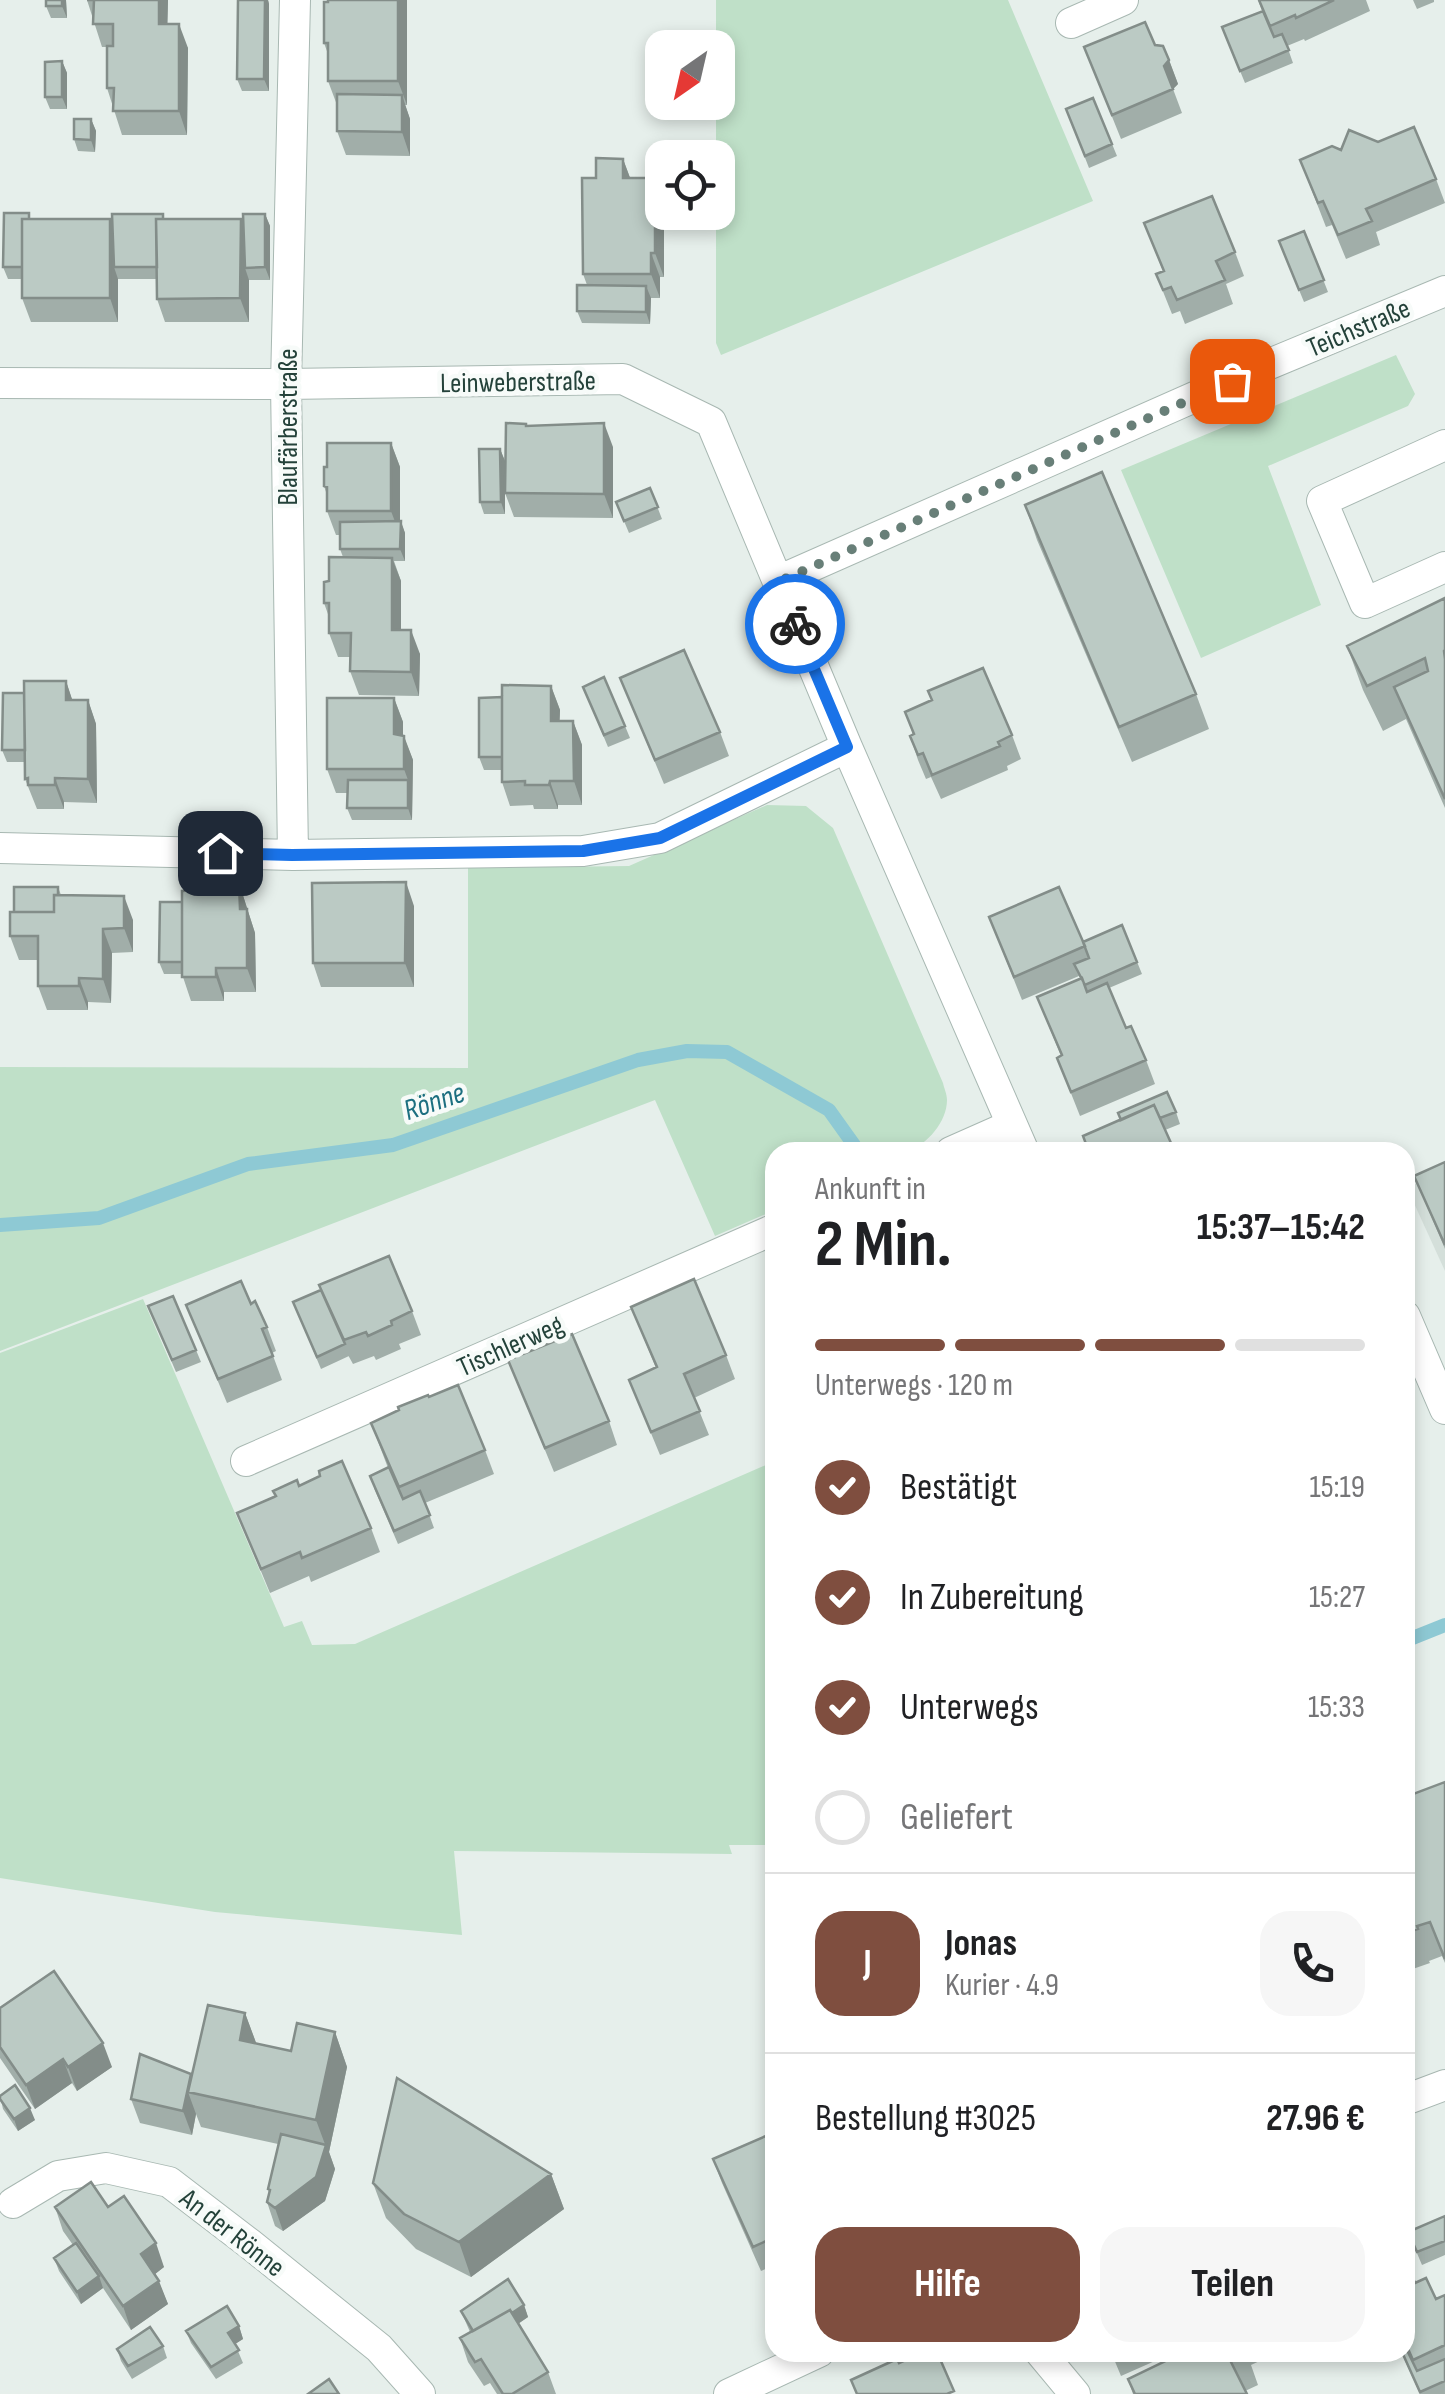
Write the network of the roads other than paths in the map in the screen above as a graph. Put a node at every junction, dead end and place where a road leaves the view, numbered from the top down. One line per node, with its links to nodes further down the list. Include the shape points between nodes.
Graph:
1 (294, 0): 6 (street, Blaufärberstraße)
2 (1123, 0): 3 (street)
3 (1071, 24)
4 (1445, 290): 9 (street, Teichstraße)
5 (0, 383): 6 (street, Leinweberstraße)
6 (286, 384): 9 (street, Leinweberstraße, via 623,379 711,422); 12 (street, Blaufärberstraße)
7 (1445, 446): 8 (street, via 1322,500 1366,603)
8 (1445, 567)
9 (778, 582): 10 (street, Leinweberstraße)
10 (847, 747): 12 (street, via 660,838 583,851); 13 (street, Leinweberstraße)
11 (0, 848): 12 (street)
12 (292, 855)
13 (1018, 1139)
14 (765, 1234): 17 (street, Tischlerweg)
15 (1415, 1339): 16 (street)
16 (1445, 1409)
17 (246, 1461)
18 (1445, 2085): 19 (street)
19 (1415, 2095)
20 (13, 2203): 24 (street, An der Rönne, via 58,2176 106,2168 169,2182 379,2348)
21 (799, 2362): 23 (street)
22 (1048, 2362): 25 (street)
23 (735, 2393)
24 (420, 2394)
25 (1074, 2394)

